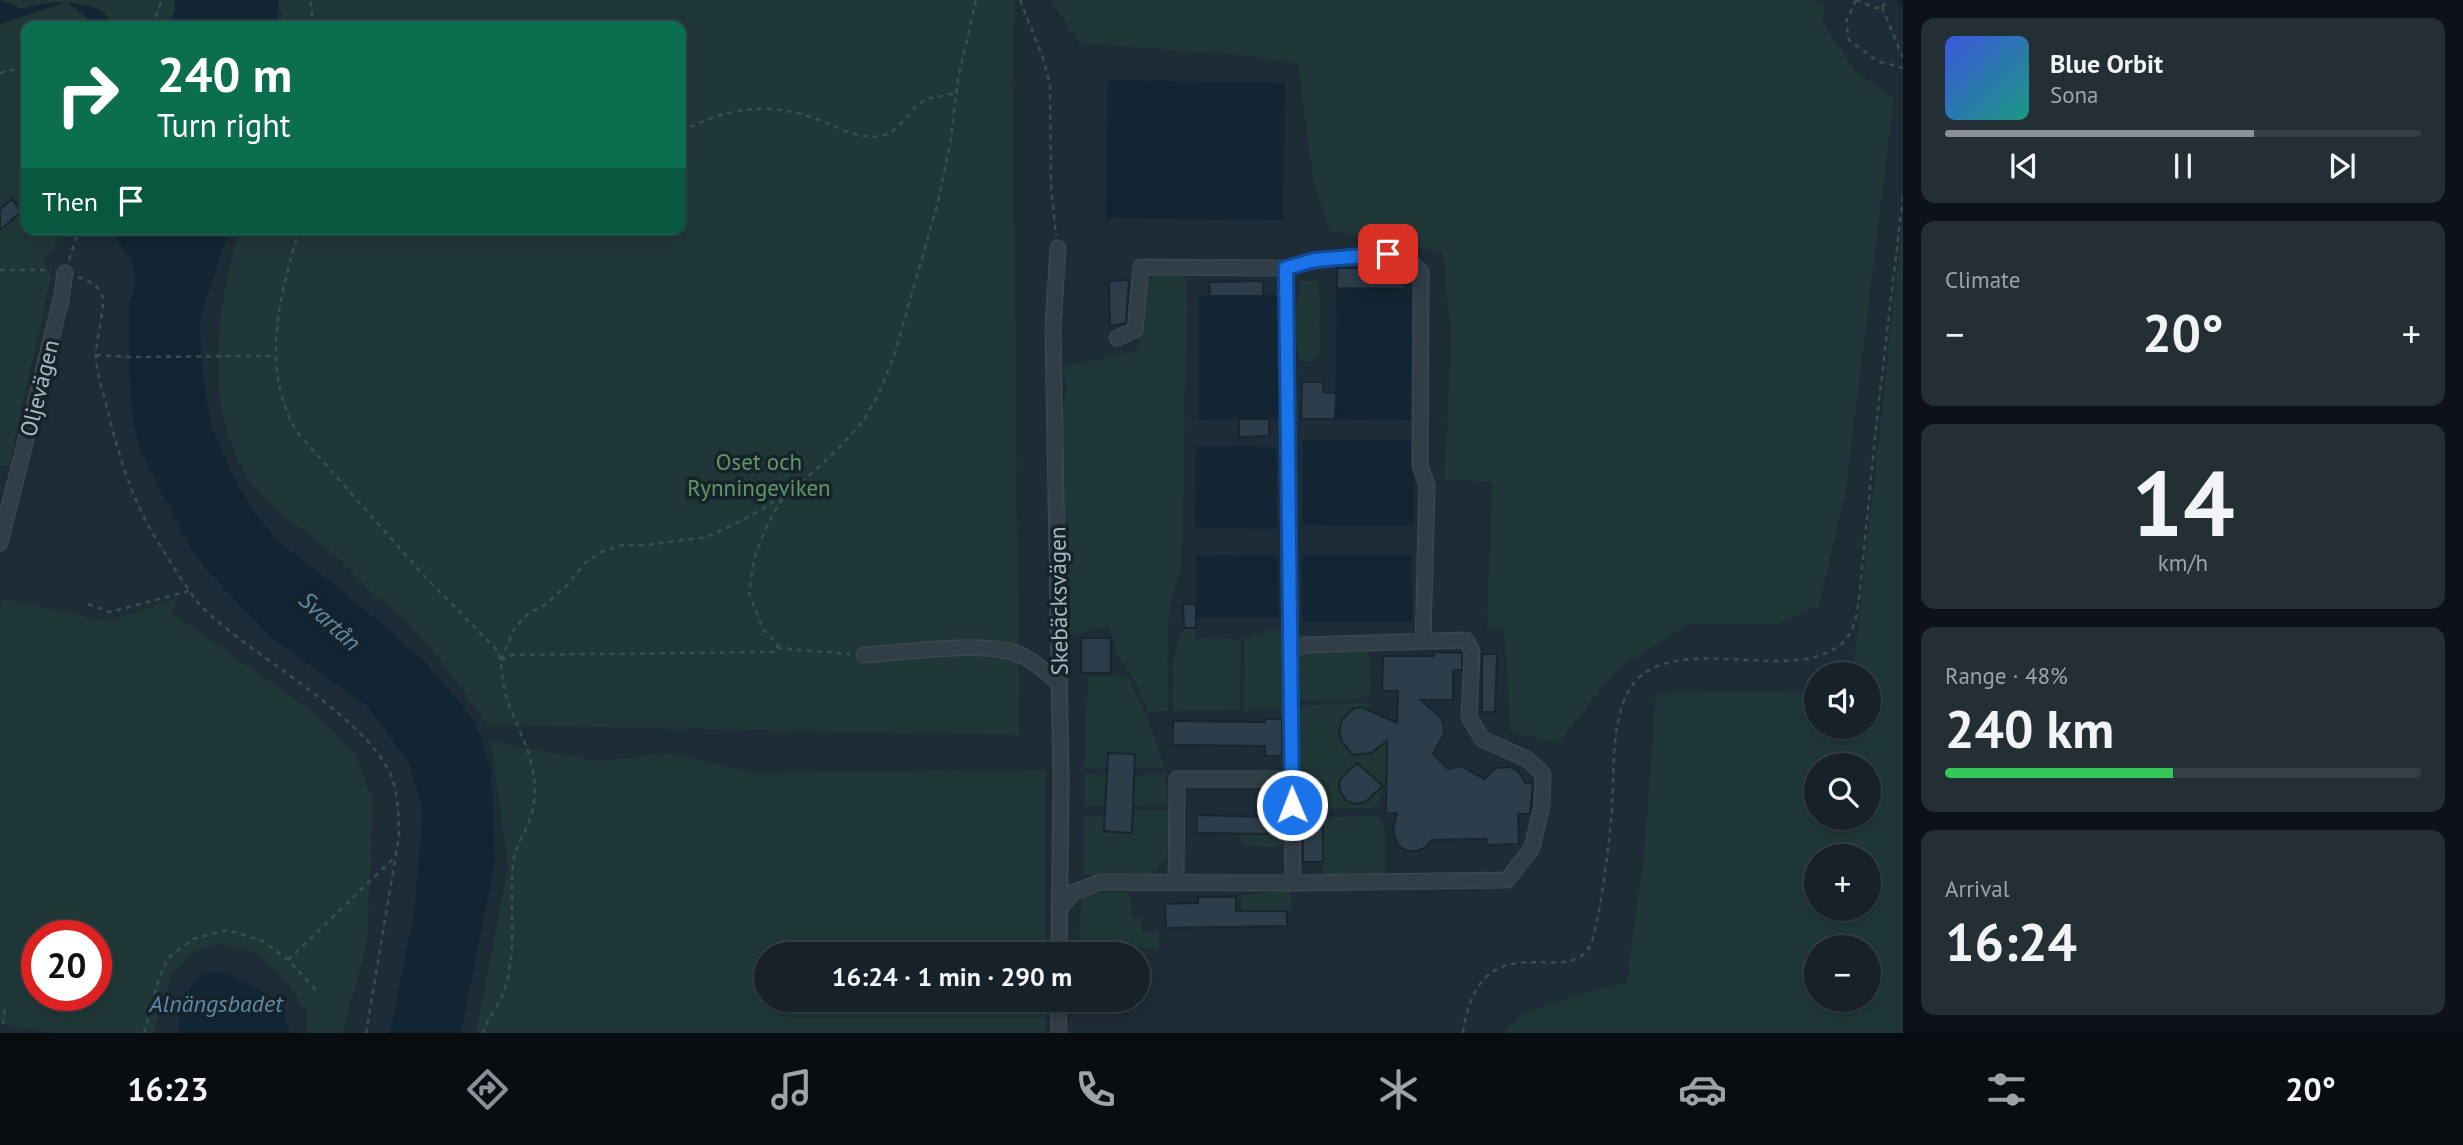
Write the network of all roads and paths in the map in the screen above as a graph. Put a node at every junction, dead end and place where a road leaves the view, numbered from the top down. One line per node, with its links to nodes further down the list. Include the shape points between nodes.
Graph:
1 (162, 0): 8 (path)
2 (310, 0): 9 (path)
3 (976, 0): 14 (path)
4 (1020, 0): 19 (path, via 1050,85 1051,185)
5 (1856, 0): 7 (path); 11 (path, via 1846,22 1849,40 1877,61)
6 (1888, 0): 7 (path)
7 (1882, 7): 10 (path)
8 (154, 21)
9 (311, 21)
10 (1903, 58)
11 (1903, 68)
12 (21, 71): 13 (path)
13 (0, 73)
14 (956, 92): 15 (path, via 927,99 883,136 846,132 788,109 766,108 723,114); 26 (path, via 929,240 880,391 864,420 836,451)
15 (686, 129)
16 (1903, 196): 51 (path, via 1859,599 1850,634 1832,649 1803,658 1686,659 1657,666 1636,680 1625,699 1615,740 1611,821 1590,947 1571,962 1517,962 1485,977 1471,1000)
17 (77, 235): 22 (path)
18 (297, 235): 25 (path, via 281,298)
19 (1058, 248): 35 (street, Skebäcksvägen, via 1053,328)
20 (1286, 268): 23 (street, via 1141,267 1135,330); 30 (street, via 1315,260 1388,254 1406,257 1421,272 1420,467 1427,485); 32 (street)
21 (0, 270): 22 (path, via 35,268)
22 (65, 273): 24 (path, via 85,279 102,296); 27 (street, Oljevägen)
23 (1118, 338)
24 (95, 355): 25 (path); 28 (path, via 125,471 152,533)
25 (275, 356): 34 (path, via 277,383 297,432 426,578 484,635)
26 (786, 495): 31 (path, via 763,535 749,579 756,616); 34 (path, via 707,537 622,545 601,552 515,627)
27 (0, 543)
28 (190, 590): 29 (path, via 110,612); 37 (path, via 231,634 344,718 373,748 396,795)
29 (88, 604)
30 (1423, 641): 32 (street, via 1304,645); 39 (street, via 1466,639 1472,651 1469,717 1482,739 1527,759 1542,774 1542,805 1532,848 1507,880)
31 (777, 648): 33 (path); 34 (path, via 776,652 512,655)
32 (1290, 652): 36 (street)
33 (864, 655): 35 (street, via 1001,650 1032,662)
34 (501, 660): 49 (path, via 502,683 531,756 535,788 532,816 513,861 506,986)
35 (1059, 683): 40 (street, Skebäcksvägen)
36 (1292, 779): 38 (street, via 1177,779); 39 (street)
37 (397, 855): 42 (path); 48 (path)
38 (1176, 882): 39 (street); 40 (street, via 1100,882 1072,893)
39 (1293, 883)
40 (1059, 910): 41 (street, Skebäcksvägen)
41 (1059, 942)
42 (288, 960): 43 (path); 47 (path, via 263,941 227,930 193,939 168,958)
43 (318, 992)
44 (5, 1006): 46 (path)
45 (1059, 1012): 50 (street)
46 (3, 1024)
47 (144, 1033)
48 (366, 1033)
49 (483, 1033)
50 (1059, 1033)
51 (1463, 1033)

